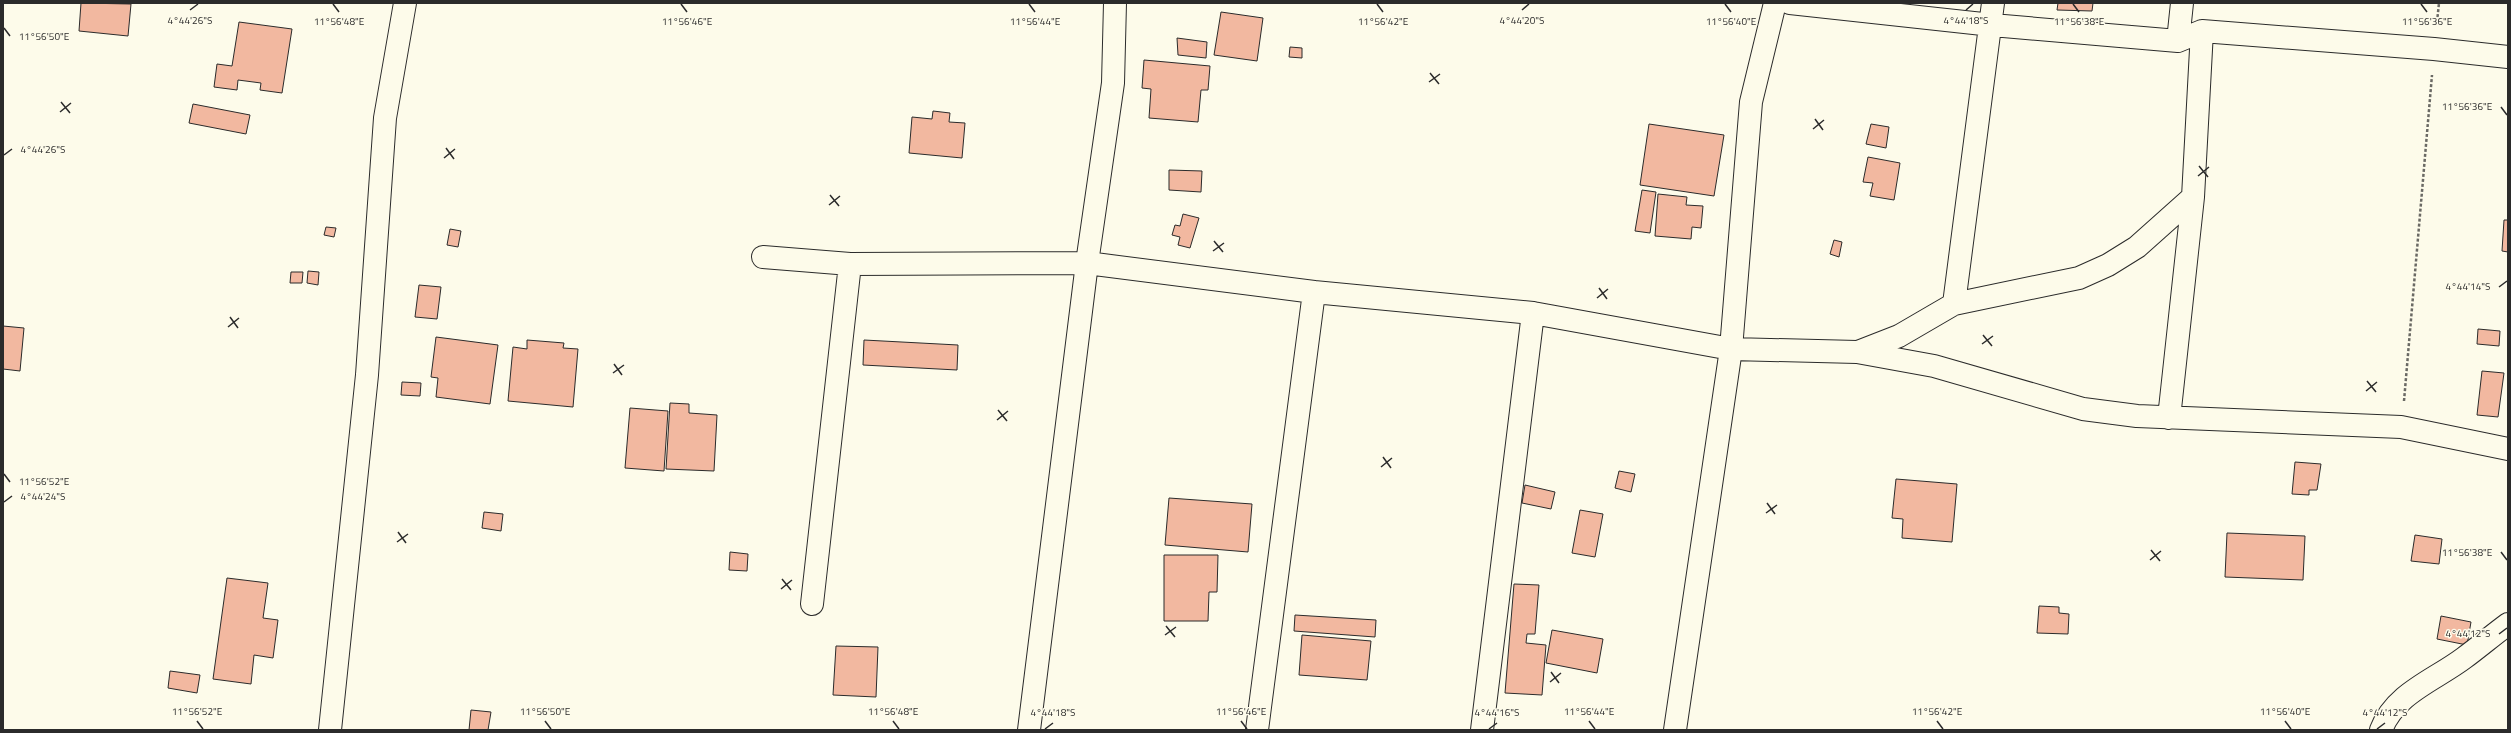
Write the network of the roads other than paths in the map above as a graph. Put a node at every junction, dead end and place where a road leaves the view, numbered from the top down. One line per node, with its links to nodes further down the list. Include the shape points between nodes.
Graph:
1 (405, 3): 24 (street, via 385,118 367,375)
2 (1115, 3): 13 (street, via 1112,91)
3 (1775, 3): 18 (street, via 1751,102)
4 (1790, 3): 7 (street)
5 (1993, 3): 7 (street)
6 (2182, 3): 9 (street)
7 (1992, 25): 9 (street); 16 (street)
8 (2202, 31): 9 (street); 10 (street); 11 (street)
9 (2178, 41)
10 (2508, 57)
11 (2193, 197): 16 (street, via 2137,247 2079,278); 20 (street)
12 (763, 257): 14 (street)
13 (1086, 263): 14 (street); 15 (street); 25 (street)
14 (850, 264): 22 (street)
15 (1314, 292): 17 (street); 26 (street)
16 (1954, 304): 19 (street, via 1899,336)
17 (1533, 312): 18 (street); 27 (street)
18 (1731, 349): 19 (street); 28 (street)
19 (1857, 352): 20 (street, via 1934,366 2083,409)
20 (2169, 418): 21 (street, via 2401,427)
21 (2508, 449)
22 (812, 604)
23 (2508, 624): 29 (street, via 2463,659 2418,686 2400,703)
24 (330, 730)
25 (1029, 730)
26 (1257, 730)
27 (1482, 730)
28 (1675, 730)
29 (2381, 730)

